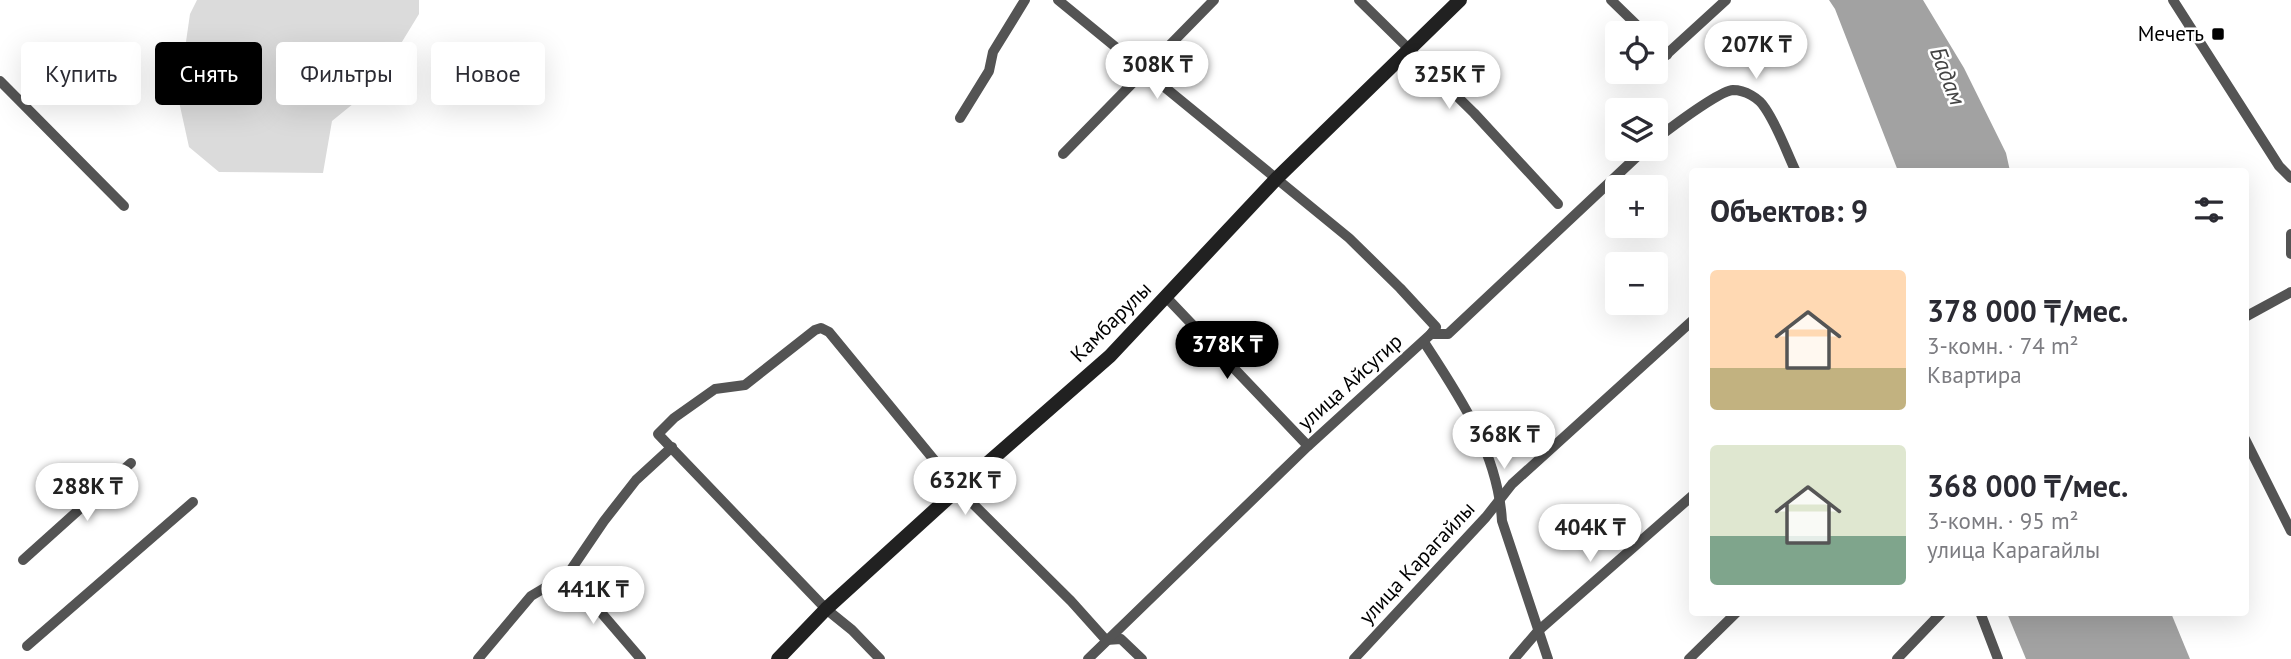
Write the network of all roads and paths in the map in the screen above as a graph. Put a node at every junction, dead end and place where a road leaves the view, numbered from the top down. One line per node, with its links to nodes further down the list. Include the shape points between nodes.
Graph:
1 (1025, 0): 14 (street)
2 (1058, 0): 12 (street)
3 (1214, 0): 12 (street)
4 (1359, 0): 10 (street)
5 (1460, 0): 10 (street, Камбарулы)
6 (1611, 0): 9 (street)
7 (1726, 0): 11 (street)
8 (2173, 0): 20 (street, via 2278,166)
9 (1633, 21)
10 (1408, 51): 19 (street, Камбарулы); 21 (street, via 1474,113)
11 (1668, 54)
12 (1143, 70): 16 (street); 19 (street)
13 (0, 81): 22 (street)
14 (960, 118)
15 (1668, 131): 18 (street, via 1731,90 1754,97 1764,106)
16 (1063, 154)
17 (1632, 161): 29 (street, улица Айсугир, via 1448,334)
18 (1794, 168)
19 (1277, 178): 26 (street, Камбарулы); 29 (street, via 1400,288 1436,327)
20 (2291, 178)
21 (1558, 204)
22 (124, 206)
23 (2291, 234): 24 (street)
24 (2291, 254)
25 (2291, 292): 27 (street)
26 (1166, 297): 30 (street); 34 (street, Камбарулы, via 1110,356)
27 (2249, 315)
28 (1689, 324): 35 (street, улица Карагайлы)
29 (1427, 338): 30 (street, улица Айсугир); 35 (street, via 1476,427)
30 (1308, 446): 46 (street, улица Айсугир)
31 (672, 447): 34 (street, via 658,434 674,418 715,389 745,385 821,328 829,332); 40 (street, via 636,480); 41 (street)
32 (2249, 447): 38 (street)
33 (131, 463): 39 (street)
34 (958, 489): 41 (street, Камбарулы); 46 (street)
35 (1501, 499): 45 (street, via 1502,521); 54 (street, улица Карагайлы)
36 (1689, 499): 45 (street)
37 (193, 502): 47 (street)
38 (2291, 531)
39 (23, 560)
40 (568, 573): 48 (street, via 531,596); 49 (street)
41 (826, 609): 50 (street, Камбарулы); 51 (street)
42 (1733, 616): 57 (street)
43 (1938, 616): 58 (street)
44 (1982, 616): 59 (street)
45 (1538, 631): 55 (street); 56 (street)
46 (1105, 640): 52 (street, улица Айсугир); 53 (street, via 1121,639)
47 (27, 646)
48 (478, 659)
49 (641, 659)
50 (778, 659)
51 (880, 659)
52 (1088, 659)
53 (1142, 659)
54 (1354, 659)
55 (1514, 659)
56 (1548, 659)
57 (1689, 659)
58 (1897, 659)
59 (1998, 659)

